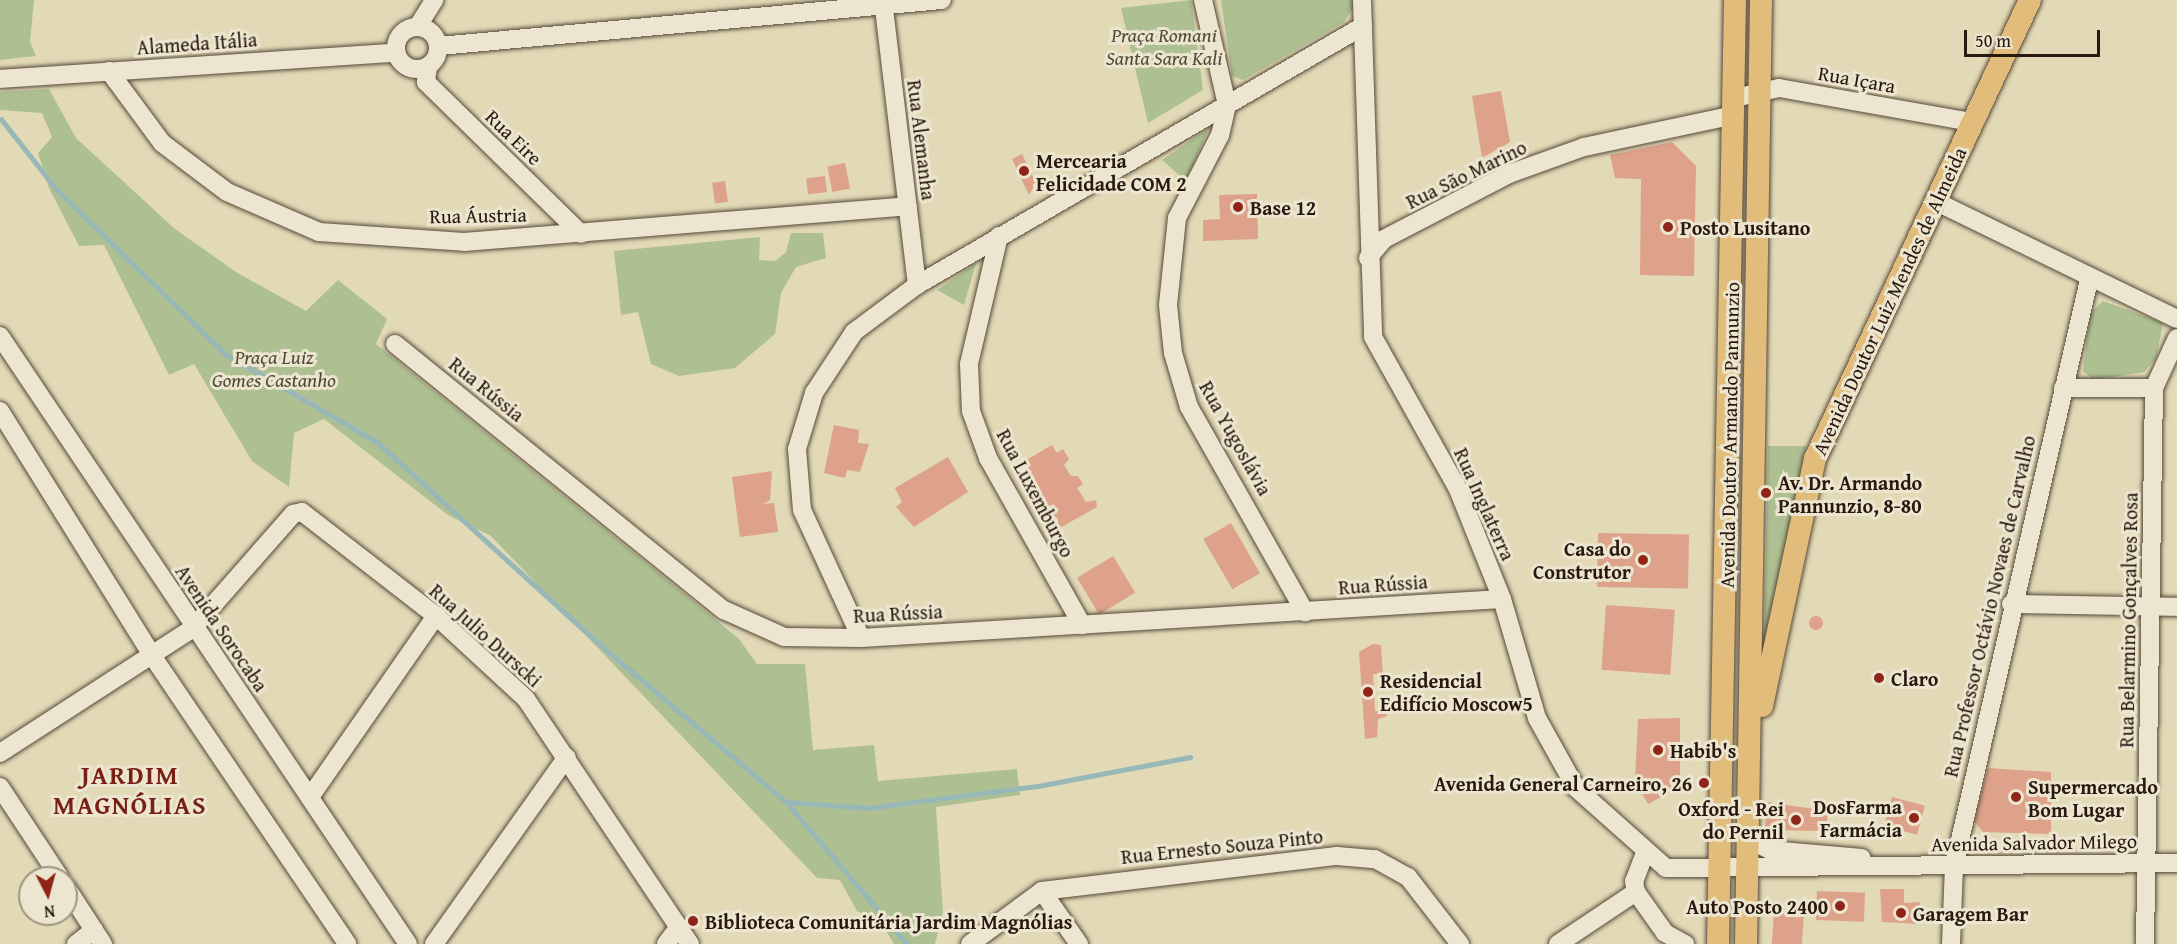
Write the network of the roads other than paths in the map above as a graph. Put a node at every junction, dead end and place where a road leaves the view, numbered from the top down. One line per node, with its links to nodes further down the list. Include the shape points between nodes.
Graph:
1 (434, 0): 9 (street)
2 (942, 0): 8 (street)
3 (1203, 0): 17 (street, Rua Yugoslávia)
4 (1362, 0): 10 (street, Rua Inglaterra)
5 (1735, 0): 18 (main road, Avenida Doutor Armando Pannunzio)
6 (1761, 0): 16 (main road, Avenida Doutor Armando Pannunzio)
7 (2030, 0): 19 (main road, Avenida Doutor Luiz Mendes de Almeida)
8 (883, 3): 11 (street); 21 (street, Rua Alemanha)
9 (418, 26): 11 (street, via 434,34); 12 (street, via 401,34)
10 (1363, 26): 17 (street); 24 (street, Rua Inglaterra)
11 (439, 46): 13 (street)
12 (396, 53): 13 (street, via 409,67); 14 (street, Alameda Itália)
13 (428, 67): 22 (street, Rua Eire, via 426,82)
14 (109, 71): 15 (street, Alameda Itália); 22 (street, Rua Áustria, via 162,143 227,192 319,232 464,242)
15 (0, 79)
16 (1760, 89): 18 (street, Rua Içara); 19 (street, Rua Içara); 45 (main road, Avenida Doutor Armando Pannunzio)
17 (1227, 105): 23 (street); 38 (street, Rua Yugoslávia, via 1220,135 1177,218 1168,305 1173,353 1189,407)
18 (1735, 107): 24 (street, Rua São Marino, via 1584,147 1509,174 1384,239); 55 (main road, Avenida Doutor Armando Pannunzio)
19 (1972, 122): 20 (main road, Avenida Doutor Luiz Mendes de Almeida)
20 (1935, 201): 25 (street); 45 (main road, Avenida Doutor Luiz Mendes de Almeida, via 1815,459)
21 (908, 206): 22 (street, Rua Áustria); 26 (street, Rua Alemanha)
22 (581, 234)
23 (999, 236): 26 (street); 40 (street, Rua Luxemburgo, via 969,364 971,411 988,458)
24 (1368, 258): 34 (street, Rua Inglaterra, via 1372,337 1457,487)
25 (2089, 280): 27 (street); 31 (street, Rua Professor Octávio Novaes de Carvalho)
26 (917, 285): 42 (street, via 854,332 831,361 814,393 797,449 802,510)
27 (2177, 319)
28 (0, 336): 41 (street, Avenida Sorocaba)
29 (2177, 338): 32 (street, Rua Belarmino Gonçalves Rosa)
30 (395, 344): 42 (street, Rua Rússia, via 724,610 784,637)
31 (2063, 388): 32 (street); 35 (street, Rua Professor Octávio Novaes de Carvalho)
32 (2154, 388): 36 (street, Rua Belarmino Gonçalves Rosa)
33 (0, 411): 43 (street)
34 (1502, 599): 38 (street, Rua Rússia); 50 (street, Rua Inglaterra, via 1537,718 1576,788)
35 (2011, 604): 36 (street); 54 (street, Rua Professor Octávio Novaes de Carvalho)
36 (2151, 607): 37 (street); 51 (street, Rua Belarmino Gonçalves Rosa)
37 (2177, 608)
38 (1305, 612): 40 (street, Rua Rússia)
39 (436, 616): 41 (street, Rua Julio Durscki, via 297,511); 46 (street, Rua Julio Durscki, via 526,699); 48 (street)
40 (1082, 625): 42 (street, Rua Rússia)
41 (193, 628): 43 (street); 48 (street, Avenida Sorocaba)
42 (861, 638)
43 (152, 654): 44 (street); 63 (street)
44 (0, 753)
45 (1751, 754): 49 (main road, Avenida Doutor Armando Pannunzio)
46 (567, 757): 60 (street, Rua Julio Durscki); 65 (street)
47 (0, 787): 53 (street)
48 (310, 797): 64 (street, Avenida Sorocaba)
49 (1749, 839): 54 (street, via 1770,850); 56 (main road, Avenida Doutor Armando Pannunzio)
50 (1645, 854): 55 (street, Rua Inglaterra, via 1666,868); 58 (street, via 1634,881)
51 (2147, 863): 52 (street, Avenida Salvador Milego); 54 (street, Avenida Salvador Milego); 76 (street, Rua Belarmino Gonçalves Rosa)
52 (2177, 863)
53 (52, 866)
54 (1954, 866): 56 (street, Avenida Salvador Milego); 75 (street, Rua Professor Octávio Novaes de Carvalho)
55 (1720, 871): 56 (street, Rua Inglaterra); 73 (main road, Avenida Doutor Armando Pannunzio)
56 (1748, 871): 74 (main road, Avenida Doutor Armando Pannunzio)
57 (1042, 891): 68 (street, Rua Ernesto Souza Pinto); 69 (street); 70 (street, Rua Ernesto Souza Pinto, via 1337,856 1375,859 1408,877)
58 (1636, 892): 71 (street); 72 (street, via 1665,933)
59 (78, 905): 61 (street)
60 (679, 927): 66 (street); 67 (street, Rua Julio Durscki)
61 (99, 937): 62 (street)
62 (76, 944)
63 (347, 944)
64 (408, 944)
65 (434, 944)
66 (666, 944)
67 (690, 944)
68 (970, 944)
69 (1079, 944)
70 (1460, 944)
71 (1558, 944)
72 (1685, 944)
73 (1718, 944)
74 (1746, 944)
75 (1951, 944)
76 (2145, 944)

